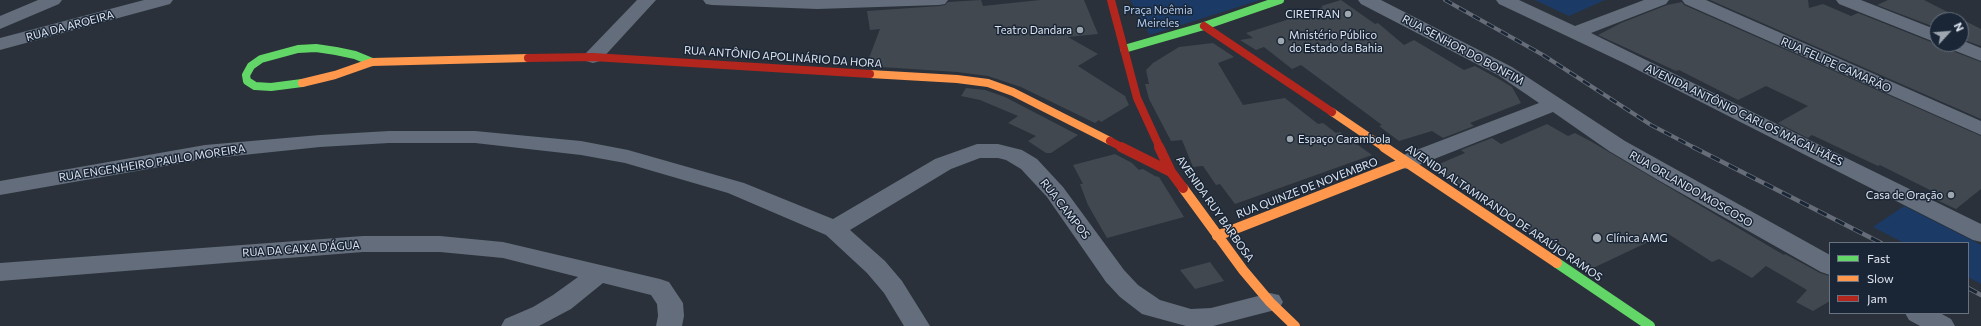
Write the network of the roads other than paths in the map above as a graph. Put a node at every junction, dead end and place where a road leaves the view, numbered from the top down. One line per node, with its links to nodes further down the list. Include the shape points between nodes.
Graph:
1 (52, 0): 13 (street)
2 (164, 0): 17 (street, RUA DA AROEIRA)
3 (647, 0): 21 (street)
4 (712, 0): 5 (street, via 817,4)
5 (939, 0)
6 (1111, 0): 18 (street, AVENIDA RUY BARBOSA)
7 (1280, 0): 14 (street)
8 (1367, 0): 23 (street, RUA SENHOR DO BONFIM, via 1499,68)
9 (1505, 0): 15 (street, AVENIDA ANTÔNIO CARLOS MAGALHÃES)
10 (1660, 0): 15 (street)
11 (1691, 0): 24 (street, RUA FELIPE CAMARÃO)
12 (1845, 0): 16 (street)
13 (0, 23)
14 (1204, 26): 18 (street); 25 (street, AVENIDA ALTAMIRANDO DE ARAÚJO RAMOS)
15 (1574, 33): 29 (street, AVENIDA ANTÔNIO CARLOS MAGALHÃES)
16 (1929, 34)
17 (0, 44)
18 (1124, 49): 26 (street, AVENIDA RUY BARBOSA, via 1137,98)
19 (1969, 49): 20 (street)
20 (1981, 54)
21 (593, 57): 22 (street, RUA ANTÔNIO APOLINÁRIO DA HORA); 26 (street, RUA ANTÔNIO APOLINÁRIO DA HORA, via 957,78 988,83 1013,92)
22 (372, 62): 22 (street, RUA ANTÔNIO APOLINÁRIO DA HORA, via 335,75 298,84 271,87 255,86 247,81 246,75 251,66 262,59 298,49 336,51)
23 (1556, 104): 25 (street); 31 (street, RUA ORLANDO MOSCOSO, via 1617,146)
24 (1981, 129)
25 (1406, 162): 30 (street, RUA QUINZE DE NOVEMBRO); 41 (street, AVENIDA ALTAMIRANDO DE ARAÚJO RAMOS)
26 (1171, 172): 30 (street, AVENIDA RUY BARBOSA)
27 (0, 188): 28 (street, RUA ENGENHEIRO PAULO MOREIRA, via 212,151 389,137 475,137 628,156 736,188)
28 (834, 229): 36 (street, RUA CAMPOS, via 943,164 977,151 998,151 1014,155 1029,164 1055,192 1115,276 1129,291 1151,307); 39 (street, RUA ENGENHEIRO PAULO MOREIRA, via 876,267 894,288)
29 (1981, 234)
30 (1217, 236): 34 (street, AVENIDA RUY BARBOSA)
31 (1829, 265)
32 (0, 272): 33 (street, RUA DA CAIXA D'ÁGUA, via 363,244 433,244 503,250)
33 (599, 273): 37 (street, via 562,302); 38 (street, RUA DA CAIXA D'ÁGUA, via 660,288 670,303 672,316)
34 (1270, 302): 36 (street, RUA CAMPOS); 40 (street, AVENIDA RUY BARBOSA)
35 (1920, 314): 42 (street)
36 (1189, 322)
37 (514, 326)
38 (669, 326)
39 (916, 326)
40 (1295, 326)
41 (1650, 326)
42 (1942, 326)

